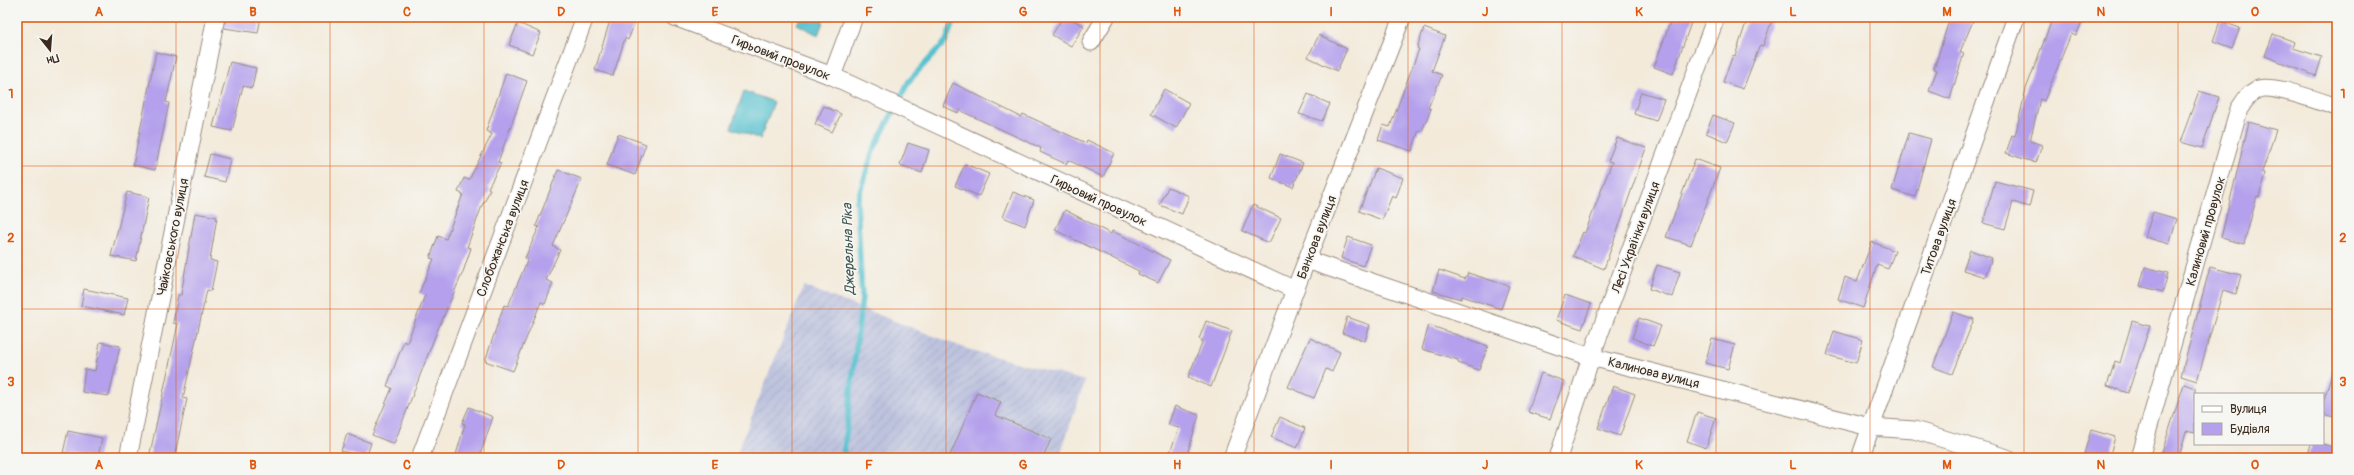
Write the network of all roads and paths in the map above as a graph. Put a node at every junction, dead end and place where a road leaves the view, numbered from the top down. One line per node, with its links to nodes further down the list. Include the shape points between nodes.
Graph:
1 (216, 17): 16 (street, Чайковського вулиця)
2 (585, 17): 17 (street, Слобожанська вулиця)
3 (675, 17): 10 (street, Гирьовий провулок)
4 (854, 17): 10 (street)
5 (1106, 17): 9 (street)
6 (1402, 17): 12 (street, Банкова вулиця)
7 (1716, 17): 14 (street, Лесі Українки вулиця)
8 (2016, 17): 15 (street, Титова вулиця)
9 (1091, 42)
10 (832, 76): 13 (street, Гирьовий провулок)
11 (2337, 107): 22 (street, Калиновий провулок, via 2269,87 2256,90 2240,109)
12 (1307, 260): 13 (street, Банкова вулиця); 14 (street, Калинова вулиця)
13 (1295, 290): 18 (street, Банкова вулиця)
14 (1591, 357): 15 (street, Калинова вулиця); 19 (street, Лесі Українки вулиця)
15 (1870, 427): 20 (street, Титова вулиця); 21 (street, Калинова вулиця, via 1914,430)
16 (128, 458)
17 (420, 458)
18 (1232, 458)
19 (1558, 458)
20 (1860, 458)
21 (2007, 458)
22 (2140, 458)

